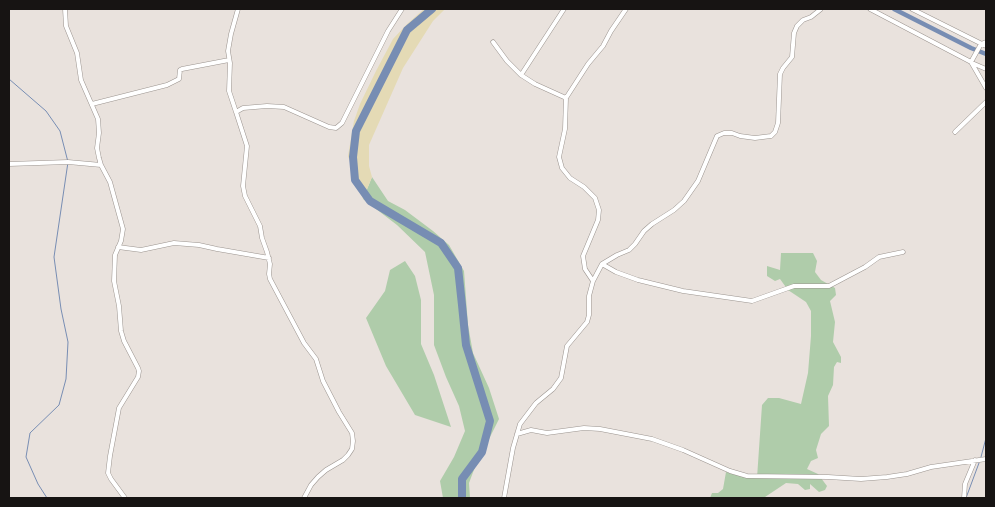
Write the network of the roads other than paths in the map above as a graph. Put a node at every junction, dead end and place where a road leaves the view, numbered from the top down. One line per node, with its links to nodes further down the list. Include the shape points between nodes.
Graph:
1 (65, 9): 18 (street, via 66,26 77,53 81,80)
2 (238, 9): 11 (street, via 229,44)
3 (402, 9): 19 (street, via 342,123 336,128 284,107 243,108)
4 (564, 9): 14 (street)
5 (626, 9): 16 (street)
6 (821, 9): 26 (street, via 803,20 794,33 792,57 780,74 775,132 771,136 755,138 732,133 717,136 698,181 684,201 652,224 629,250)
7 (870, 9): 12 (street)
8 (912, 9): 10 (street)
9 (493, 42): 14 (street)
10 (983, 45): 12 (street)
11 (229, 60): 18 (street, via 182,69 179,79 166,85); 19 (street, via 229,91)
12 (972, 60): 13 (street); 15 (street)
13 (986, 69)
14 (521, 75): 16 (street)
15 (986, 88)
16 (566, 98): 27 (street, via 565,129 559,157 562,168 595,198 599,210 584,256 585,269)
17 (986, 102): 20 (street)
18 (92, 104): 22 (street, via 99,126 97,148)
19 (236, 112): 25 (street, via 247,146 245,196 260,226)
20 (955, 132)
21 (9, 164): 22 (street, via 68,162)
22 (101, 165): 23 (street, via 110,182 122,229)
23 (118, 247): 25 (street, via 141,250 174,243); 31 (street, via 114,281 121,331 139,372 119,408 108,473)
24 (903, 252): 26 (street, via 878,257 829,286 794,286 752,300 684,291 638,280)
25 (269, 258): 32 (street, via 270,278 316,359 323,381 352,433 352,449 348,455 318,477)
26 (602, 264): 27 (street)
27 (594, 281): 28 (street, via 587,322 567,346 561,378 536,403 520,424)
28 (517, 434): 30 (street, via 532,430 547,433 600,429 652,439 747,476 861,479 907,474); 33 (street)
29 (986, 459): 30 (street)
30 (976, 460): 34 (street, via 965,484)
31 (125, 498)
32 (304, 498)
33 (504, 498)
34 (964, 498)

